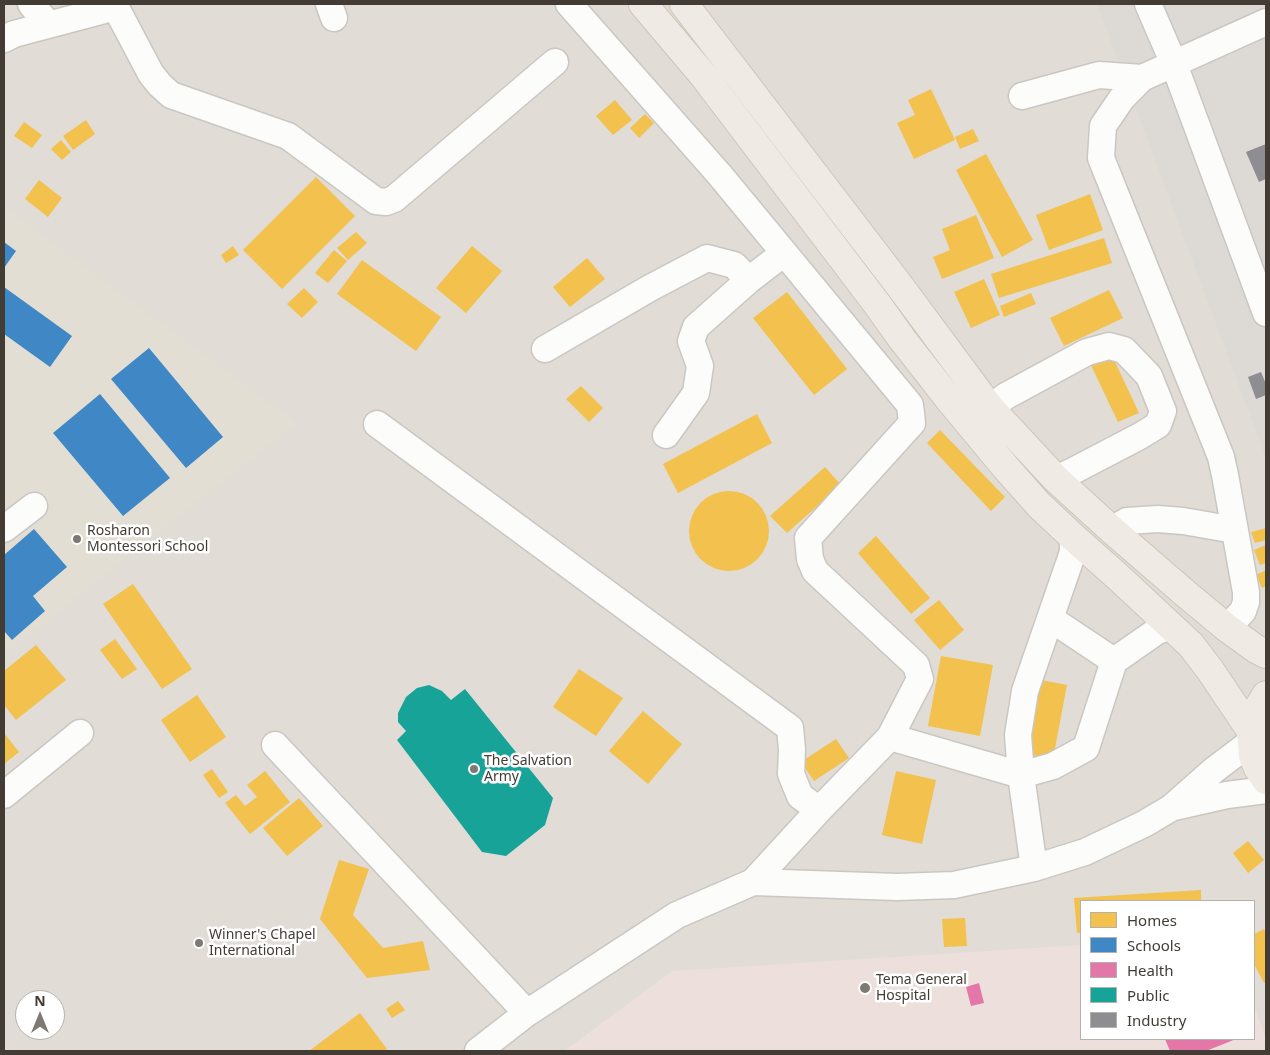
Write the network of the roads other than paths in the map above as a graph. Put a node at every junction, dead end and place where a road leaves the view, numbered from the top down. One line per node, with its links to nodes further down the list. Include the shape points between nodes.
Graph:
1 (31, 4): 8 (street)
2 (570, 4): 14 (street)
3 (643, 4): 17 (main road, via 703,74)
4 (684, 4): 20 (main road)
5 (1148, 4): 11 (street)
6 (115, 5): 8 (street); 10 (street, via 151,74 171,95 288,136 376,201 394,200)
7 (1266, 22): 11 (street)
8 (49, 25): 9 (street)
9 (4, 39)
10 (555, 62)
11 (1174, 64): 12 (street); 16 (street)
12 (1142, 78): 13 (street, via 1099,75); 27 (street, via 1122,98 1103,126 1101,158 1213,437 1225,475)
13 (1022, 96)
14 (784, 253): 15 (street); 19 (street)
15 (749, 280): 18 (street, via 734,265 707,258); 22 (street, via 696,327 691,341 700,366 696,392)
16 (1266, 313)
17 (902, 339): 19 (street); 28 (main road, via 1007,469)
18 (545, 349)
19 (872, 359): 36 (street, via 910,405 912,423 808,538 815,571 916,665 920,680)
20 (990, 408): 23 (main road); 23 (street, via 1087,352 1109,346 1124,350 1149,376 1163,412 1158,425)
21 (377, 424): 44 (street, via 790,728 791,774 800,796)
22 (666, 435)
23 (1056, 479): 26 (main road)
24 (34, 506): 25 (street)
25 (4, 529)
26 (1112, 530): 27 (street, via 1126,521 1158,519); 31 (main road)
27 (1235, 530): 31 (street, via 1246,602 1243,611)
28 (1073, 537): 29 (street, via 1073,552); 30 (main road)
29 (1051, 618): 33 (street); 39 (street, via 1025,691 1018,735)
30 (1171, 626): 33 (street, via 1157,631); 37 (main road, via 1210,670)
31 (1227, 628): 32 (main road)
32 (1266, 654)
33 (1114, 661): 39 (street, via 1086,748 1053,766)
34 (1266, 695): 37 (main road, via 1255,713)
35 (80, 733): 42 (street)
36 (890, 737): 39 (street); 44 (street)
37 (1251, 737): 40 (main road, via 1253,756); 43 (street)
38 (275, 745): 47 (street)
39 (1021, 775): 45 (street)
40 (1266, 780)
41 (1266, 790): 43 (street)
42 (4, 795)
43 (1171, 808): 45 (street, via 1085,852)
44 (819, 810): 46 (street)
45 (1034, 868): 46 (street, via 954,885 897,887)
46 (753, 882): 47 (street, via 677,915)
47 (527, 1013): 48 (street)
48 (478, 1051)

